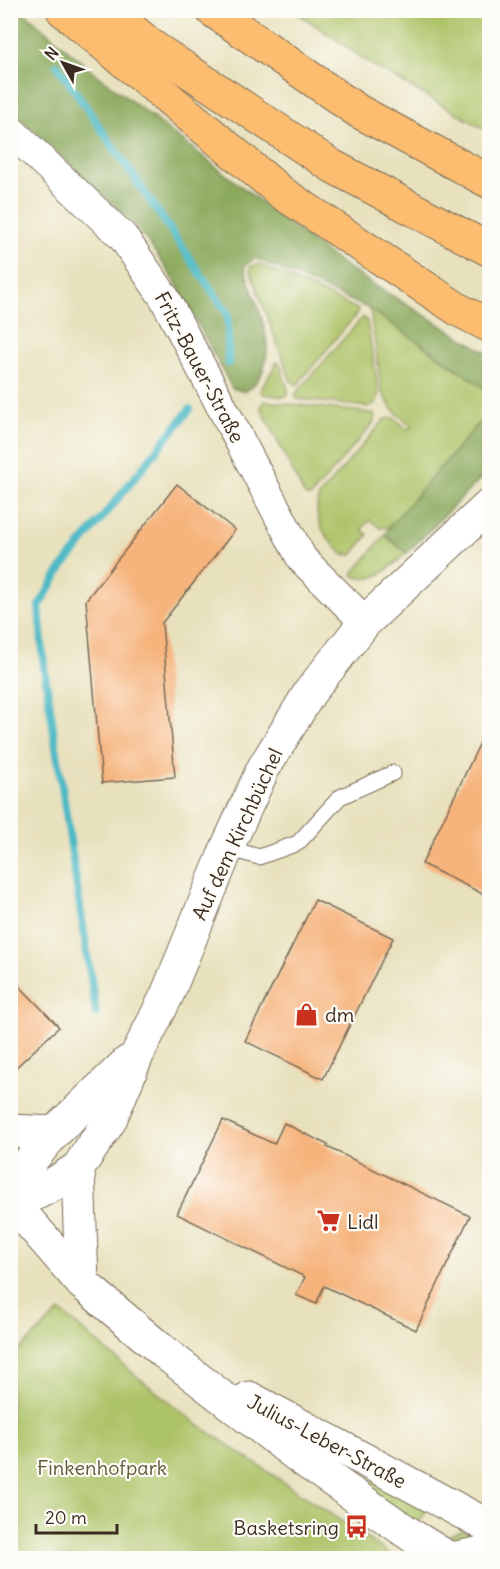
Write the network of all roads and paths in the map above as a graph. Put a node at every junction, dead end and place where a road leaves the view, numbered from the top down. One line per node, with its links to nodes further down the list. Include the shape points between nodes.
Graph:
1 (63, 10): 7 (highway, via 282,193)
2 (108, 10): 6 (highway, via 154,48 332,166)
3 (212, 10): 5 (highway, via 358,111)
4 (10, 130): 9 (street, Fritz-Bauer-Straße, via 123,237 164,297 302,559)
5 (489, 183)
6 (489, 250)
7 (489, 326)
8 (489, 505): 9 (street, Auf dem Kirchbüchel)
9 (365, 622): 11 (street, Auf dem Kirchbüchel, via 310,692 262,769)
10 (393, 773): 11 (lane, via 340,797 298,843 260,857)
11 (227, 848): 12 (street, Auf dem Kirchbüchel, via 167,995)
12 (138, 1053): 14 (street, Auf dem Kirchbüchel); 15 (street, Auf dem Kirchbüchel, via 110,1120)
13 (10, 1131): 14 (street)
14 (54, 1133): 16 (street, Auf dem Kirchbüchel, via 31,1160)
15 (78, 1168): 16 (street, Auf dem Kirchbüchel); 17 (street)
16 (12, 1203): 17 (street, Julius-Leber-Straße)
17 (82, 1282): 18 (street, Julius-Leber-Straße)
18 (165, 1353): 19 (street, Julius-Leber-Straße); 21 (street, Julius-Leber-Straße)
19 (489, 1527)
20 (489, 1546): 21 (street, Julius-Leber-Straße, via 480,1552)
21 (437, 1556)

